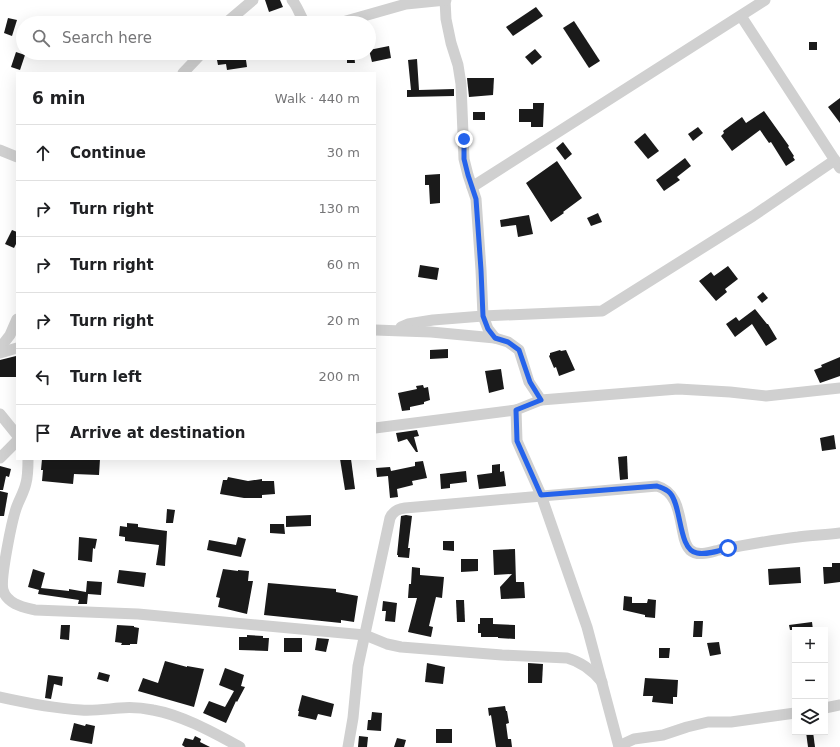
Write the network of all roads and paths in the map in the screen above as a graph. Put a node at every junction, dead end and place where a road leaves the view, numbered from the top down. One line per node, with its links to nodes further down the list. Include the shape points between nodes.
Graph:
1 (252, 0): 5 (street)
2 (292, 0): 6 (street)
3 (445, 0): 7 (street, via 406,4); 14 (street, via 446,19 461,84 464,159)
4 (765, 0): 8 (street)
5 (234, 16)
6 (301, 16)
7 (364, 16)
8 (740, 16): 13 (street); 14 (street)
9 (195, 60): 10 (street)
10 (184, 72)
11 (0, 150): 12 (street)
12 (16, 156)
13 (838, 164): 15 (street, via 602,311)
14 (472, 187): 15 (street, via 476,199)
15 (483, 316): 18 (street, via 433,320 408,324); 19 (street)
16 (16, 321): 20 (street)
17 (376, 330): 18 (street)
18 (395, 330): 19 (street)
19 (495, 338): 24 (street, via 508,342 519,350 530,382)
20 (0, 348)
21 (16, 348): 22 (street)
22 (0, 353)
23 (840, 388): 24 (street, via 766,396 678,389)
24 (541, 400): 25 (street)
25 (516, 410): 27 (street); 32 (street, via 517,441)
26 (0, 414): 28 (street)
27 (376, 428)
28 (16, 434)
29 (16, 442): 30 (street)
30 (0, 458)
31 (28, 460): 36 (street, via 26,483 14,514 4,564 3,591 10,601 24,608 36,610 138,614)
32 (536, 481): 33 (street); 34 (street)
33 (541, 495): 34 (street); 35 (street, via 657,486 665,488 676,504 685,541 690,550 696,553); 37 (street)
34 (524, 497): 36 (street, via 405,508 392,513)
35 (840, 533)
36 (365, 635): 38 (street, via 401,647); 47 (street, via 358,666)
37 (593, 648): 38 (street); 39 (street)
38 (578, 660): 39 (street)
39 (602, 682): 44 (street)
40 (0, 697): 46 (street, via 81,710 155,710 198,725)
41 (840, 705): 42 (street)
42 (828, 707)
43 (792, 713): 45 (street, via 731,722 708,722 664,735)
44 (615, 730): 45 (street); 48 (street)
45 (634, 739): 48 (street)
46 (240, 747)
47 (348, 747)
48 (619, 747)

